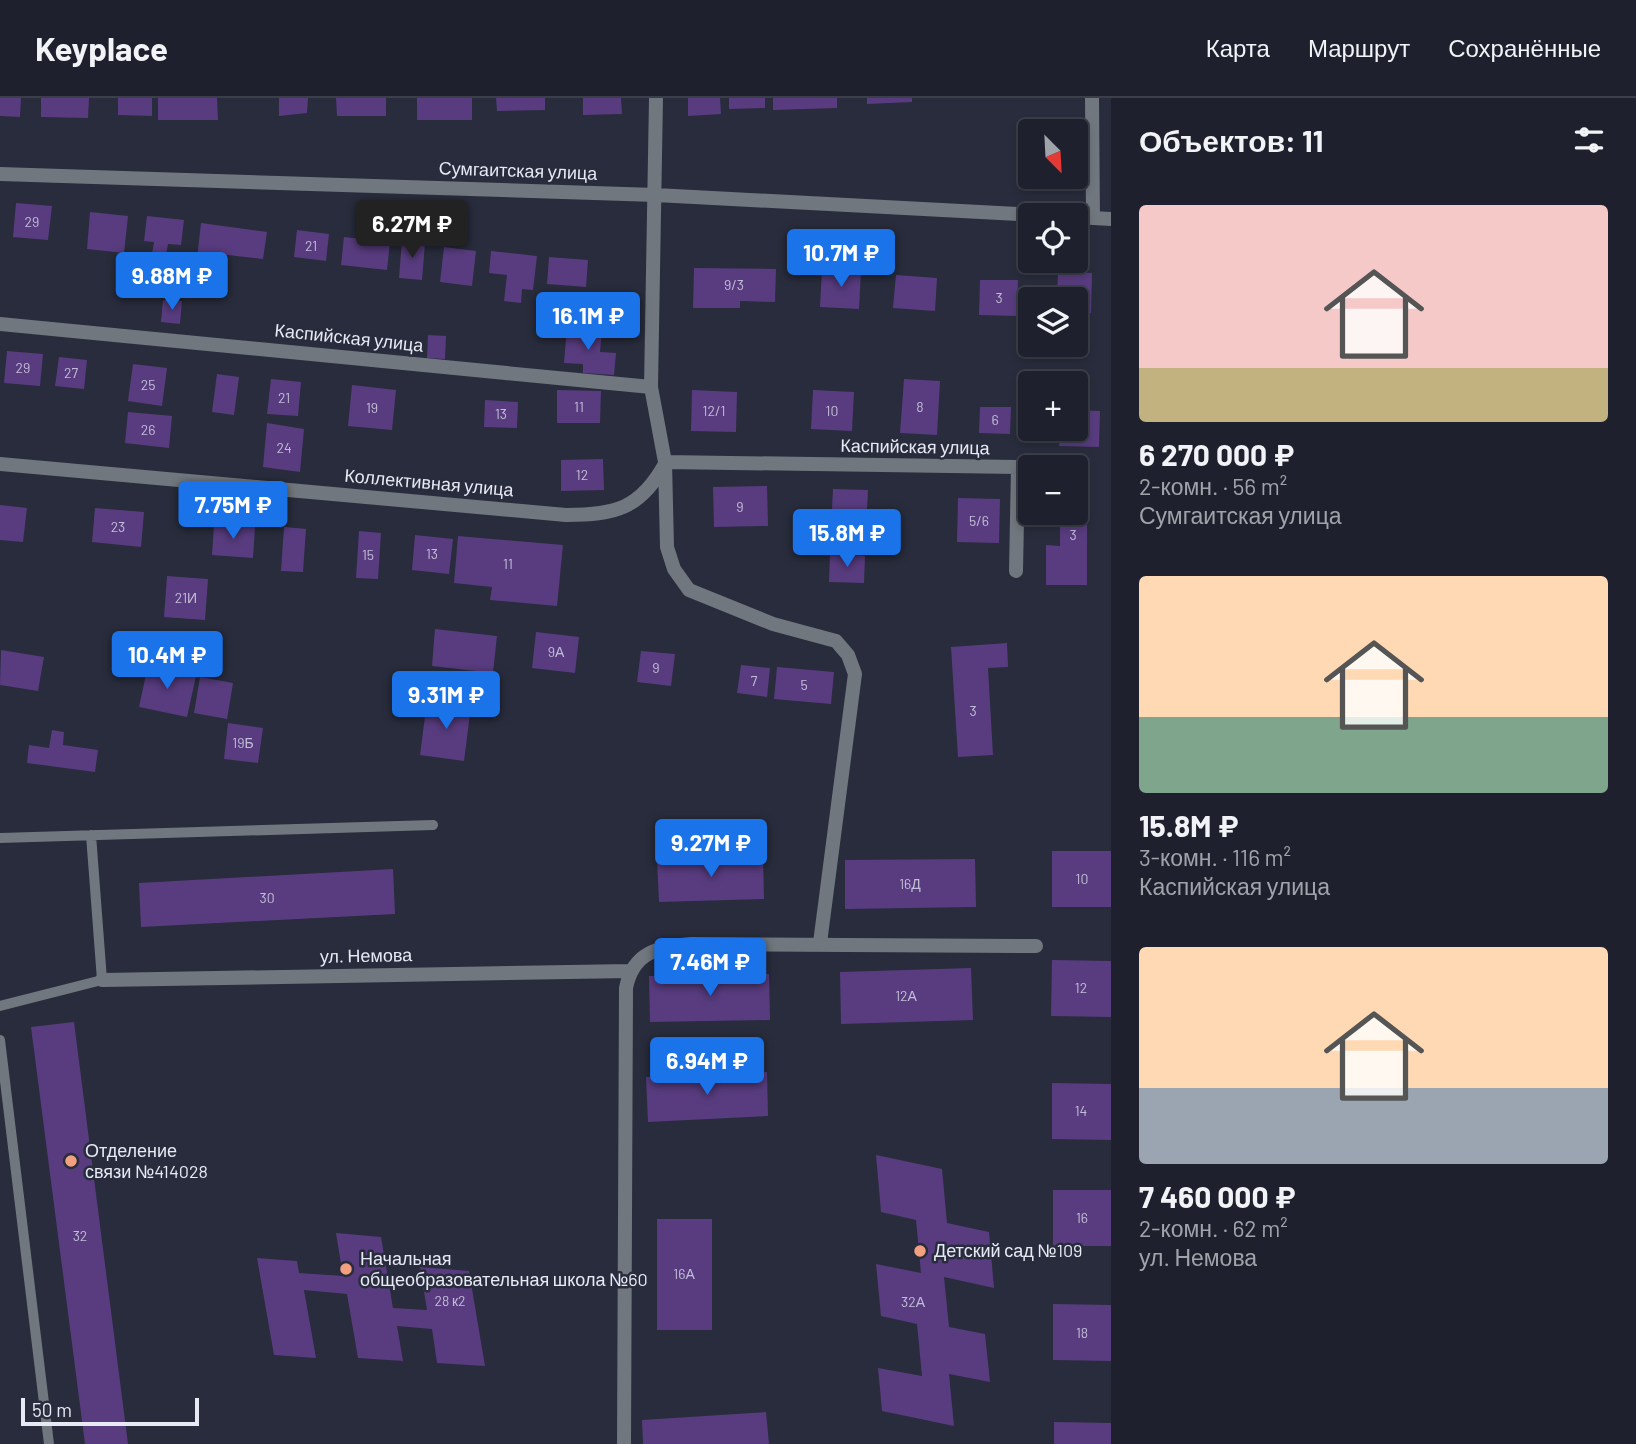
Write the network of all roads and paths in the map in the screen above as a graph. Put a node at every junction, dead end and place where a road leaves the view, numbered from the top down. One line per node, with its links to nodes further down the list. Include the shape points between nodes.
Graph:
1 (656, 98): 4 (street)
2 (1093, 98): 7 (street)
3 (0, 174): 4 (street, Сумгаитская улица)
4 (656, 195): 5 (street, Сумгаитская улица); 10 (street)
5 (1018, 214)
6 (1088, 218): 7 (street)
7 (1093, 218): 8 (street)
8 (1111, 219)
9 (0, 324): 10 (street, Каспийская улица)
10 (652, 387): 11 (street)
11 (665, 463): 12 (street, Коллективная улица, via 636,501 621,510 593,515); 13 (street, Каспийская улица, via 1018,467); 17 (street, via 667,547 674,569 689,590 773,624 836,641 853,664)
12 (0, 464)
13 (1016, 571)
14 (433, 825): 15 (lane)
15 (91, 835): 16 (lane); 20 (lane)
16 (0, 838)
17 (820, 943): 18 (street); 19 (street, via 672,946 647,955)
18 (1036, 946)
19 (629, 971): 20 (street, ул. Немова); 24 (street)
20 (102, 981): 21 (lane)
21 (0, 1006)
22 (0, 1040): 23 (lane)
23 (49, 1444)
24 (624, 1444)

